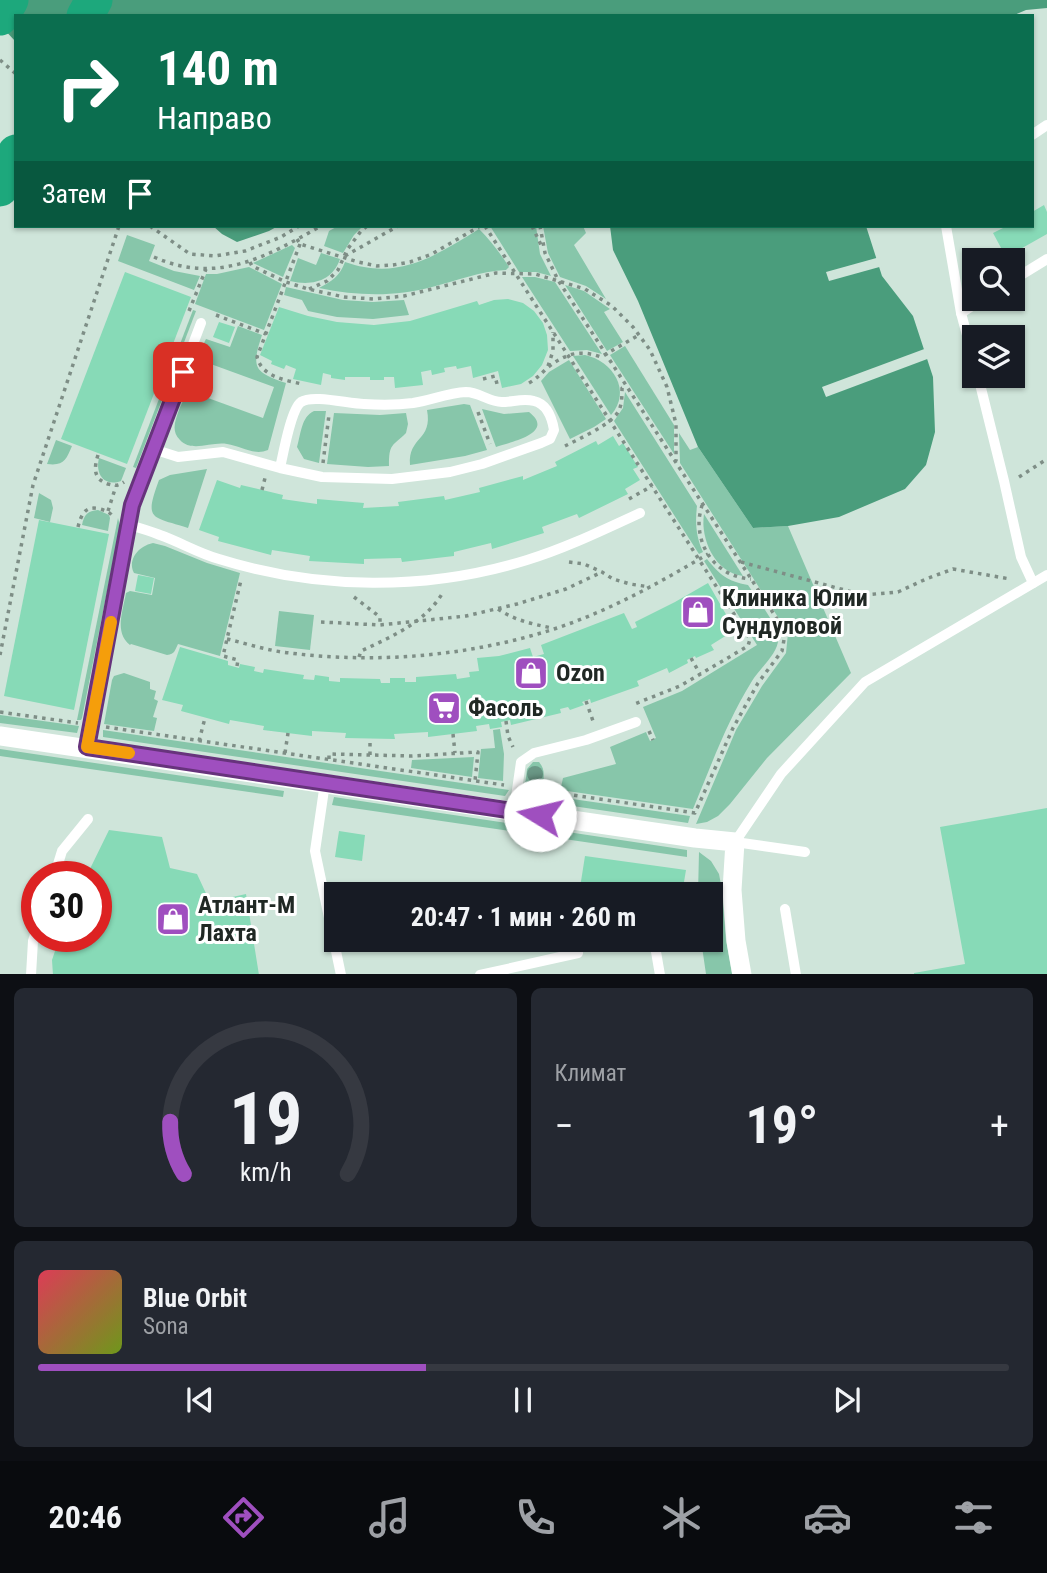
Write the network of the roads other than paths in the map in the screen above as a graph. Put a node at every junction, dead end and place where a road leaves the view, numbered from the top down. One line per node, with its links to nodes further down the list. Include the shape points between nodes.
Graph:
1 (10, 0): 2 (highway)
2 (0, 17)
3 (14, 157): 4 (highway)
4 (0, 188)
5 (946, 228): 9 (lane)
6 (1047, 259): 7 (lane)
7 (1025, 273)
8 (964, 311): 9 (lane)
9 (961, 313): 11 (lane)
10 (201, 323): 13 (lane)
11 (964, 325)
12 (981, 388): 18 (lane, via 1021,557)
13 (153, 449): 14 (lane, via 178,457 223,452); 16 (lane, via 132,505)
14 (279, 468): 14 (lane, via 322,477 393,479 450,472 541,443 550,439 554,430 549,413 536,401 502,402 467,392 411,403 312,399 294,410)
15 (640, 513): 16 (lane, via 526,561 435,580 384,583 333,582 274,573 217,559)
16 (130, 525): 21 (lane)
17 (1047, 575): 18 (lane)
18 (1033, 583): 25 (lane, via 865,682 781,774)
19 (636, 722): 23 (lane, via 534,753 521,762)
20 (0, 736): 21 (street)
21 (87, 747): 22 (street)
22 (325, 783): 23 (street); 33 (lane, via 314,851)
23 (514, 811): 25 (street)
24 (88, 819): 27 (lane)
25 (735, 842): 26 (lane); 36 (street, via 732,890)
26 (805, 852)
27 (59, 861)
28 (785, 909): 37 (lane)
29 (32, 952): 32 (lane)
30 (655, 952): 35 (lane)
31 (578, 953): 34 (lane)
32 (30, 974)
33 (341, 974)
34 (484, 974)
35 (660, 974)
36 (742, 974)
37 (796, 974)

